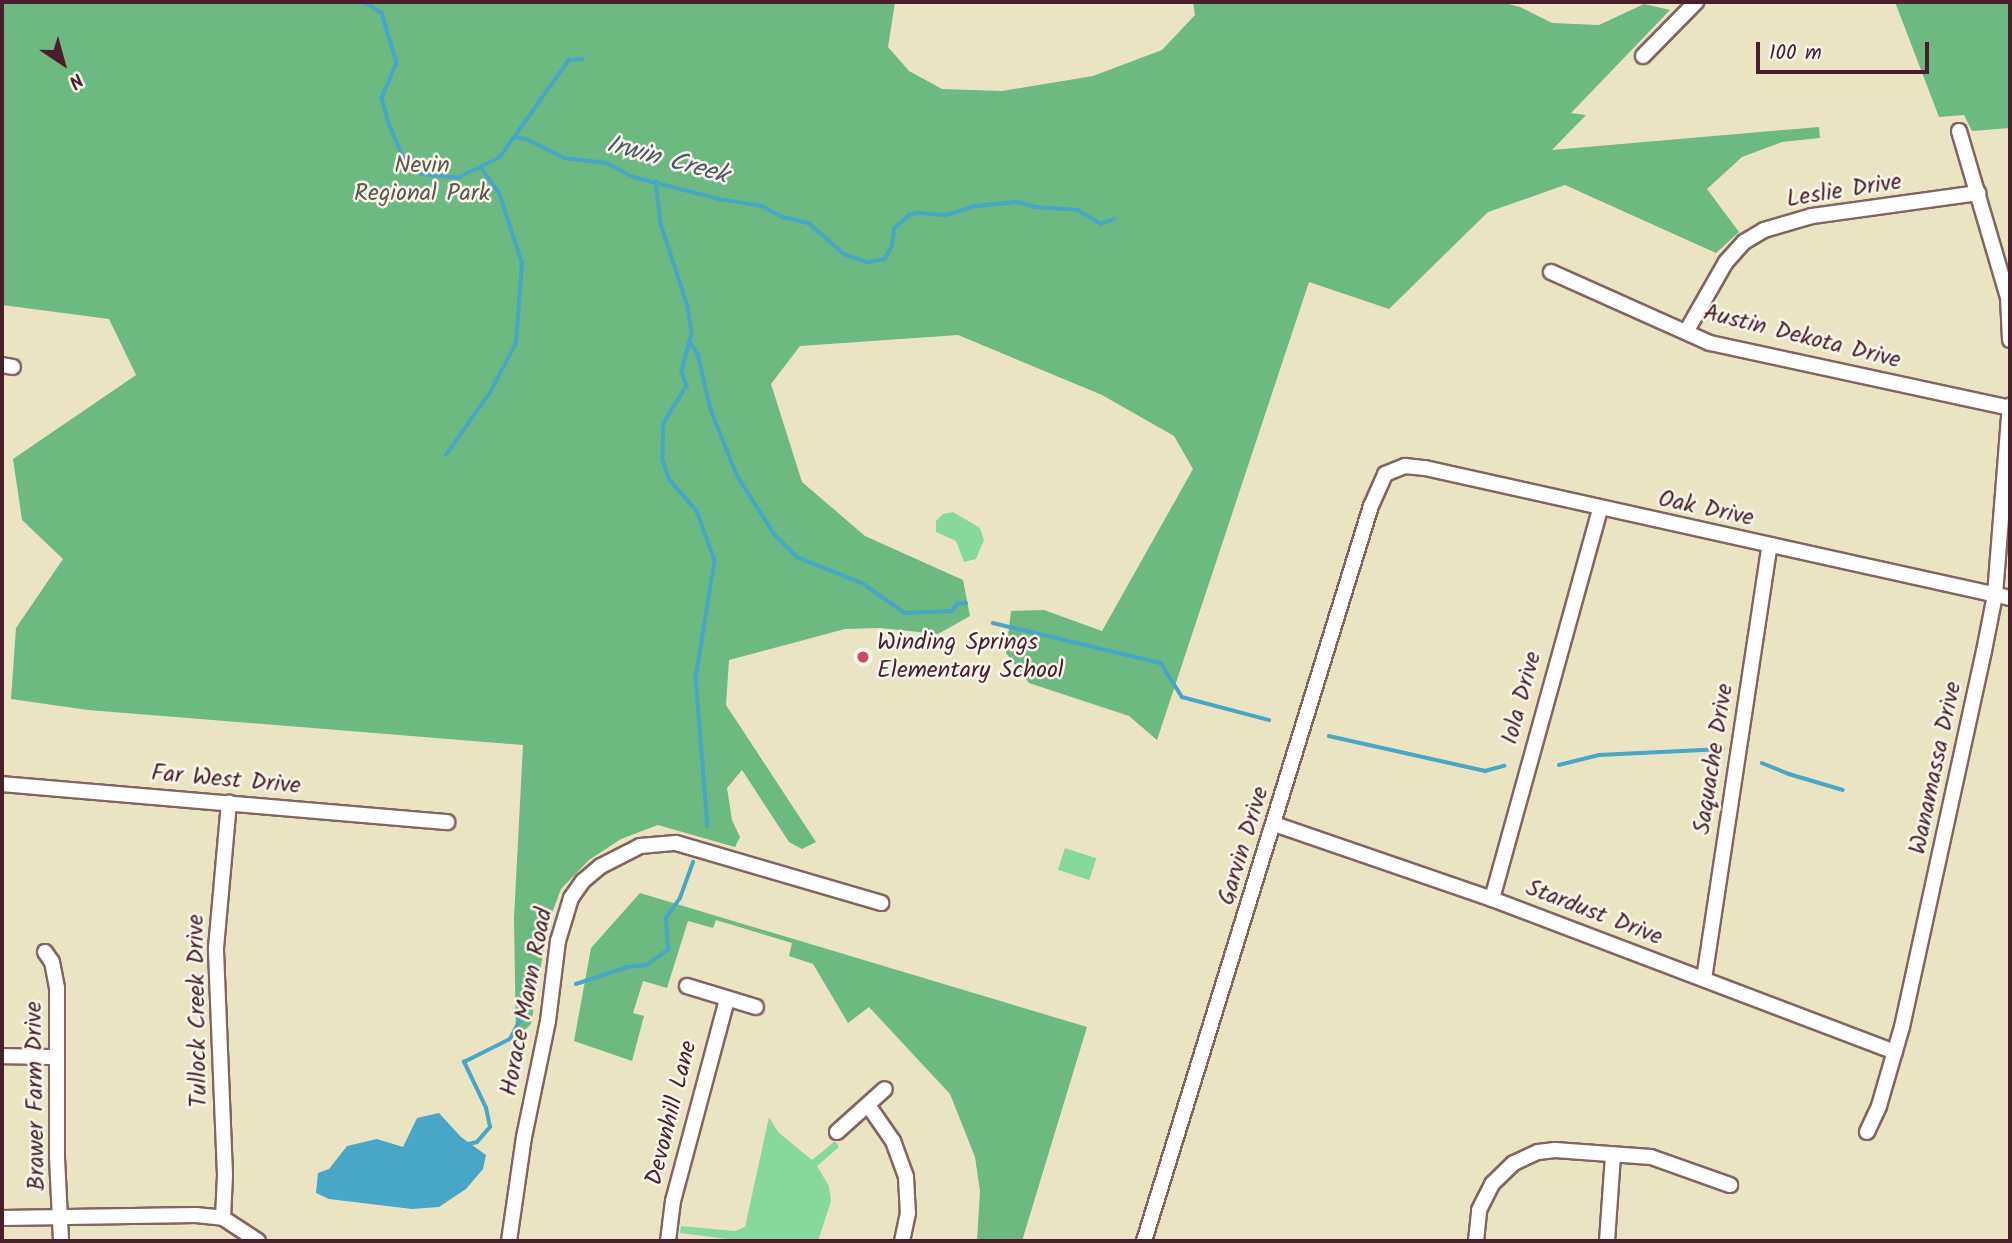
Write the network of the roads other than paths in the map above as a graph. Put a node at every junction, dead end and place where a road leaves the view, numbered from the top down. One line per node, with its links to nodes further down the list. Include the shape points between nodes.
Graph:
1 (1696, 2): 2 (street)
2 (1643, 56)
3 (1959, 131): 4 (street)
4 (1978, 193): 6 (street, Leslie Drive, via 1812,216 1764,230 1744,242 1726,262); 7 (street, via 2008,297)
5 (1551, 272): 6 (street, Austin Dekota Drive)
6 (1686, 332): 8 (street, Austin Dekota Drive, via 1736,349)
7 (2010, 340)
8 (2010, 407): 12 (street, Wanamassa Drive)
9 (1392, 469): 10 (street, Oak Drive, via 1425,468); 17 (street, Garvin Drive, via 1380,481 1371,506)
10 (1600, 509): 11 (street, Oak Drive); 18 (street, Iola Drive)
11 (1770, 545): 12 (street, Oak Drive); 21 (street, Saquache Drive)
12 (1995, 595): 13 (street, Oak Drive); 25 (street, Wanamassa Drive)
13 (2010, 598)
14 (2, 784): 15 (street, Far West Drive)
15 (229, 803): 16 (street, Far West Drive); 35 (street, Tullock Creek Drive, via 216,948)
16 (447, 822)
17 (1274, 824): 18 (street, Stardust Drive); 42 (street, Garvin Drive)
18 (1492, 899): 21 (street, Stardust Drive)
19 (881, 903): 39 (street, Horace Mann Road, via 676,843 640,846 583,881 571,898 558,941)
20 (46, 952): 27 (street, Brawer Farm Drive, via 57,988)
21 (1704, 979): 25 (street, Stardust Drive)
22 (687, 986): 23 (street)
23 (727, 999): 24 (street); 40 (street, Devonhill Lane, via 672,1204)
24 (756, 1007)
25 (1895, 1052): 31 (street, Wanamassa Drive)
26 (2, 1056): 27 (street)
27 (57, 1057): 36 (street, Brawer Farm Drive)
28 (885, 1089): 29 (street)
29 (868, 1105): 30 (street); 41 (street, via 900,1153 906,1177 908,1213)
30 (837, 1132)
31 (1867, 1132)
32 (1613, 1155): 33 (street, via 1661,1159); 43 (street, via 1546,1151 1514,1163 1483,1201); 44 (street)
33 (1730, 1185)
34 (2, 1218): 36 (street)
35 (223, 1218): 36 (street); 38 (street)
36 (61, 1219): 37 (street, Brawer Farm Drive)
37 (61, 1241)
38 (258, 1241)
39 (509, 1241)
40 (667, 1241)
41 (902, 1241)
42 (1144, 1241)
43 (1476, 1241)
44 (1607, 1241)

